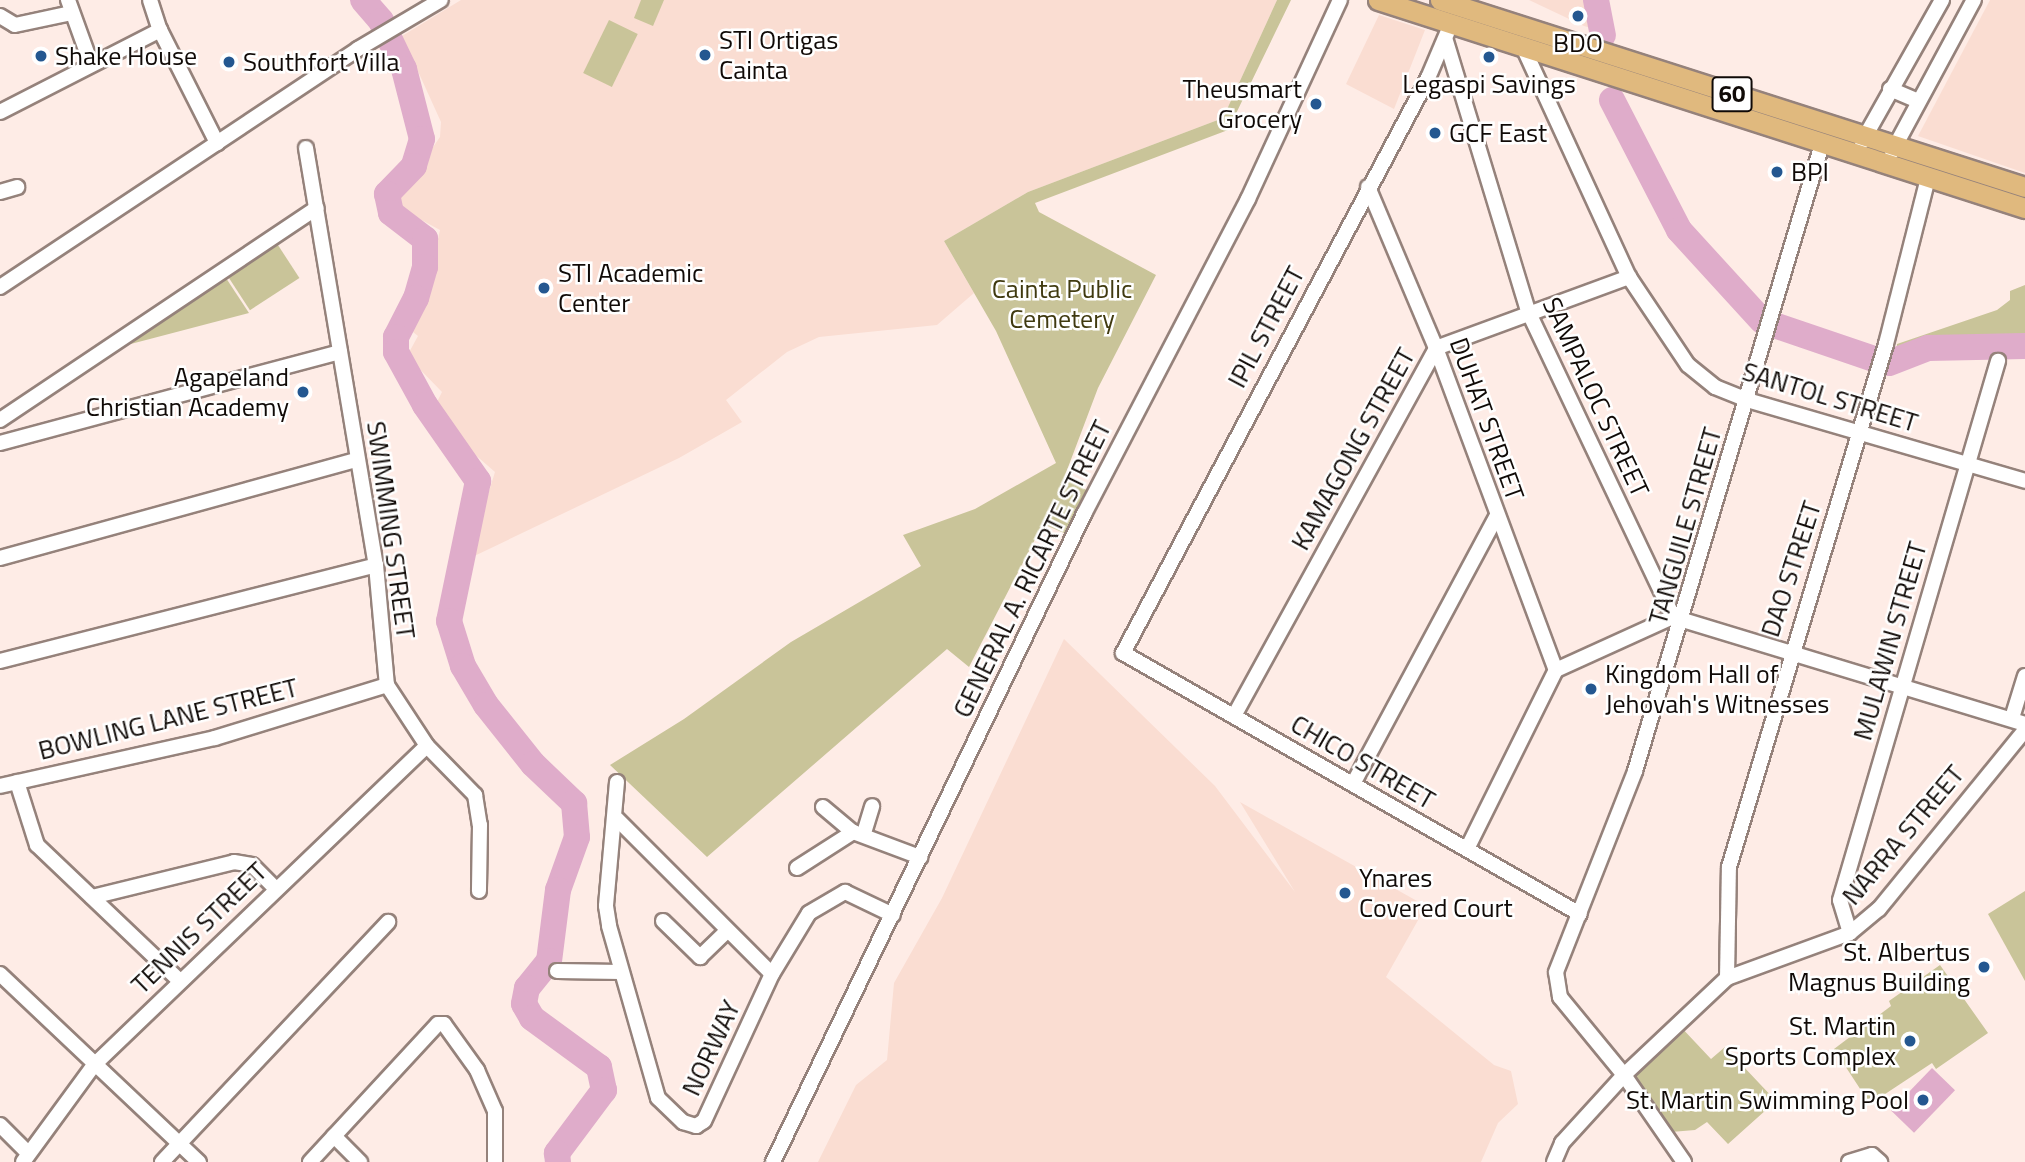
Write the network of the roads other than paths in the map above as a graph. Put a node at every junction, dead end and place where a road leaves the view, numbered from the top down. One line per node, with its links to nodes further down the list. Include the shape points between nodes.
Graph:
1 (149, 0): 10 (street)
2 (441, 0): 18 (street)
3 (1340, 0): 68 (street, GENERAL A. RICARTE STREET, via 1248,198 1084,514)
4 (1378, 0): 11 (main road, 60)
5 (1440, 0): 17 (main road, 60)
6 (1942, 0): 14 (street)
7 (1974, 0): 15 (street)
8 (69, 7): 9 (street, via 15,25); 13 (street)
9 (0, 16)
10 (160, 30): 13 (street); 18 (street)
11 (1449, 33): 12 (main road, 60); 26 (street, IPIL STREET); 33 (street, SAMPALOC STREET)
12 (1524, 49): 19 (main road, 60); 31 (street, SANTOL STREET)
13 (92, 64): 16 (street)
14 (1890, 89): 15 (street); 17 (street)
15 (1918, 102): 20 (street)
16 (0, 112)
17 (1864, 136): 20 (main road, 60); 22 (street)
18 (217, 143): 32 (street)
19 (1822, 144): 22 (main road, 60); 37 (street, TANGUILE STREET)
20 (1894, 146): 23 (street); 27 (main road, 60)
21 (306, 148): 29 (street, SWIMMING STREET)
22 (1856, 155): 23 (main road, 60)
23 (1887, 165): 24 (main road, 60)
24 (1928, 178): 30 (main road, 60); 39 (street, DAO STREET)
25 (17, 187): 28 (street)
26 (1368, 187): 34 (street, DUHAT STREET); 49 (street, IPIL STREET)
27 (2025, 187)
28 (0, 192)
29 (317, 208): 35 (street, SWIMMING STREET); 38 (street)
30 (2025, 208)
31 (1629, 277): 33 (street, KAMAGONG STREET); 37 (street, SANTOL STREET, via 1688,365 1715,387)
32 (0, 287)
33 (1528, 311): 34 (street, KAMAGONG STREET); 47 (street, SAMPALOC STREET)
34 (1436, 348): 44 (street, DUHAT STREET); 55 (street, KAMAGONG STREET)
35 (340, 352): 40 (street); 41 (street, SWIMMING STREET)
36 (1998, 361): 42 (street, MULAWIN STREET)
37 (1747, 400): 39 (street, SANTOL STREET); 47 (street, TANGUILE STREET)
38 (0, 420)
39 (1860, 433): 42 (street, SANTOL STREET); 48 (street, DAO STREET)
40 (0, 443)
41 (356, 460): 45 (street); 46 (street, SWIMMING STREET)
42 (1967, 464): 43 (street, SANTOL STREET); 53 (street, MULAWIN STREET)
43 (2025, 481)
44 (1497, 516): 51 (street, DUHAT STREET); 61 (street)
45 (0, 558)
46 (376, 565): 50 (street); 54 (street, SWIMMING STREET)
47 (1678, 618): 48 (street); 51 (street); 73 (street, TANGUILE STREET, via 1635,771)
48 (1791, 650): 53 (street); 83 (street, DAO STREET, via 1729,867)
49 (1123, 653): 55 (street, CHICO STREET)
50 (0, 661)
51 (1556, 670): 67 (street)
52 (2025, 676): 56 (street)
53 (1903, 684): 56 (street); 78 (street, MULAWIN STREET, via 1840,900)
54 (387, 685): 58 (street, SWIMMING STREET); 59 (street, BOWLING LANE STREET, via 215,738)
55 (1234, 716): 61 (street, CHICO STREET)
56 (2018, 721)
57 (2025, 730): 78 (street, NARRA STREET, via 1879,909)
58 (427, 746): 70 (street, TENNIS STREET); 71 (street, SWIMMING STREET, via 475,795 480,825)
59 (17, 782): 62 (street, BOWLING LANE STREET); 72 (street, via 37,845)
60 (617, 782): 65 (street)
61 (1353, 784): 67 (street, CHICO STREET)
62 (0, 786)
63 (872, 806): 66 (street)
64 (823, 807): 66 (street)
65 (617, 819): 77 (street); 80 (street, via 606,906)
66 (858, 833): 68 (street); 69 (street)
67 (1467, 849): 73 (street, CHICO STREET)
68 (920, 857): 74 (street, GENERAL A. RICARTE STREET)
69 (797, 868)
70 (275, 888): 72 (street, via 252,865 234,862); 84 (street, TENNIS STREET)
71 (479, 891)
72 (92, 897): 84 (street)
73 (1580, 914): 86 (street, TANGUILE STREET, via 1556,972 1556,984 1580,1026)
74 (893, 915): 82 (street, NORWAY, via 845,892 809,913); 96 (street, GENERAL A. RICARTE STREET)
75 (663, 921): 77 (street, via 700,957)
76 (388, 922): 89 (street)
77 (727, 931): 82 (street)
78 (1850, 933): 83 (street, NARRA STREET)
79 (557, 971): 80 (street)
80 (621, 972): 82 (street, NORWAY, via 658,1098 683,1122 696,1126 704,1121)
81 (0, 974): 85 (street)
82 (772, 974)
83 (1727, 978): 86 (street, NARRA STREET)
84 (179, 980): 85 (street, TENNIS STREET)
85 (94, 1065): 89 (street); 90 (street, TENNIS STREET)
86 (1625, 1075): 97 (street, NARRA STREET, via 1562,1143); 98 (street, TANGUILE STREET)
87 (0, 1125): 90 (street)
88 (334, 1136): 93 (street); 94 (street); 95 (street, via 433,1026 444,1024 477,1070 495,1111)
89 (177, 1142): 91 (street); 92 (street)
90 (26, 1158)
91 (162, 1162)
92 (199, 1162)
93 (310, 1162)
94 (360, 1162)
95 (495, 1162)
96 (773, 1162)
97 (1554, 1162)
98 (1684, 1162)
99 (1849, 1162): 100 (street, via 1872,1155)
100 (1880, 1162)

